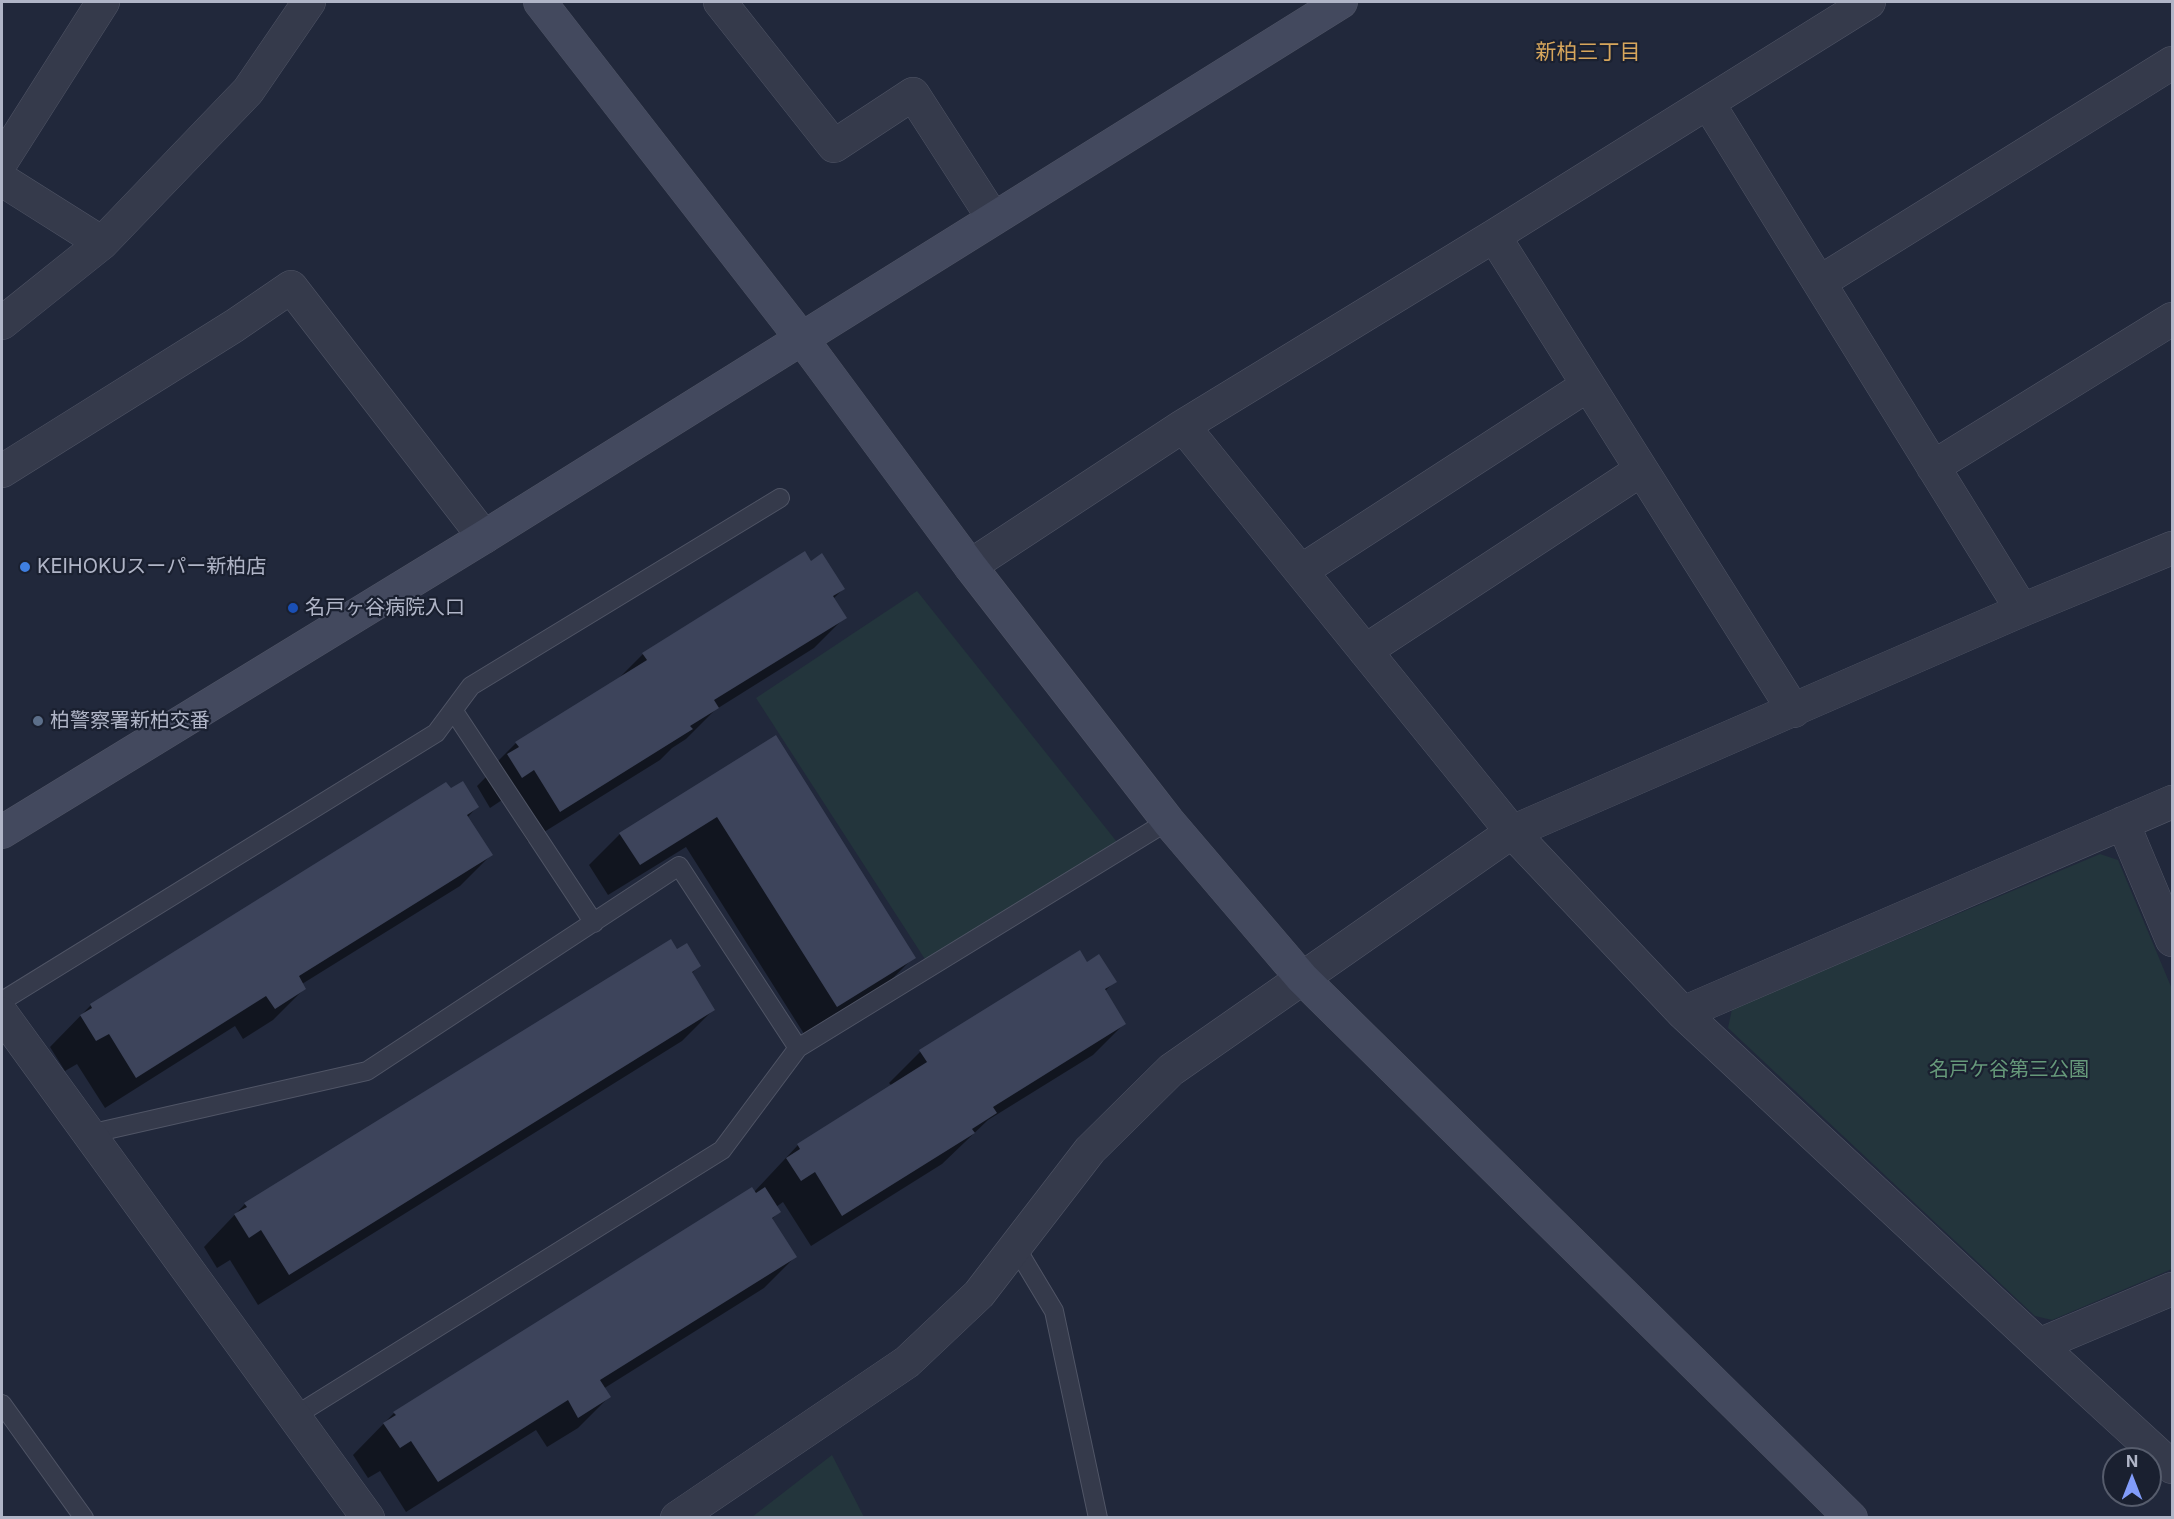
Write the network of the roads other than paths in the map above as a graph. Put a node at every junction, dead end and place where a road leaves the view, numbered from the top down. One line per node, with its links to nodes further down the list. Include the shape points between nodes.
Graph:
1 (103, 2): 9 (street)
2 (309, 2): 13 (street, via 248,91)
3 (540, 2): 17 (street)
4 (720, 2): 11 (street, via 834,146 913,94)
5 (1869, 2): 8 (street)
6 (1330, 4): 11 (street)
7 (2172, 63): 14 (street)
8 (1708, 103): 12 (street); 14 (street)
9 (2, 161)
10 (2, 180): 13 (street)
11 (993, 218): 17 (street)
12 (1494, 236): 18 (street); 19 (street)
13 (102, 243): 16 (street)
14 (1820, 282): 20 (street)
15 (2172, 319): 20 (street)
16 (2, 323)
17 (802, 339): 24 (street); 26 (street)
18 (1587, 385): 21 (street); 27 (street)
19 (1183, 426): 26 (street); 27 (street)
20 (1933, 467): 28 (street)
21 (1641, 470): 29 (street); 31 (street)
22 (2, 471): 24 (street, via 291,287)
23 (780, 498): 30 (lane, via 471,686)
24 (484, 537): 35 (street)
25 (2172, 548): 28 (street)
26 (970, 566): 33 (street)
27 (1301, 571): 29 (street)
28 (2022, 610): 31 (street)
29 (1365, 651): 36 (street)
30 (453, 710): 37 (lane); 40 (lane, via 436,733)
31 (1794, 711): 36 (street)
32 (2172, 802): 34 (street)
33 (1168, 821): 39 (street); 43 (lane)
34 (2123, 823): 38 (street); 41 (street)
35 (2, 832)
36 (1512, 832): 39 (street); 41 (street)
37 (594, 923): 43 (lane, via 679,866); 44 (lane, via 367,1071)
38 (2172, 940)
39 (1302, 978): 45 (street, via 1171,1070 1090,1150); 55 (street)
40 (2, 1001)
41 (1683, 1013): 47 (street)
42 (2, 1014): 44 (street)
43 (798, 1048): 49 (lane, via 722,1150)
44 (89, 1134): 49 (street)
45 (1015, 1246): 53 (street, via 979,1294 907,1362); 54 (lane, via 1054,1311)
46 (2172, 1289): 47 (street)
47 (2039, 1346): 50 (street)
48 (2, 1404): 51 (lane)
49 (294, 1416): 52 (street)
50 (2172, 1467)
51 (84, 1518)
52 (368, 1518)
53 (676, 1518)
54 (1098, 1518)
55 (1851, 1518)

